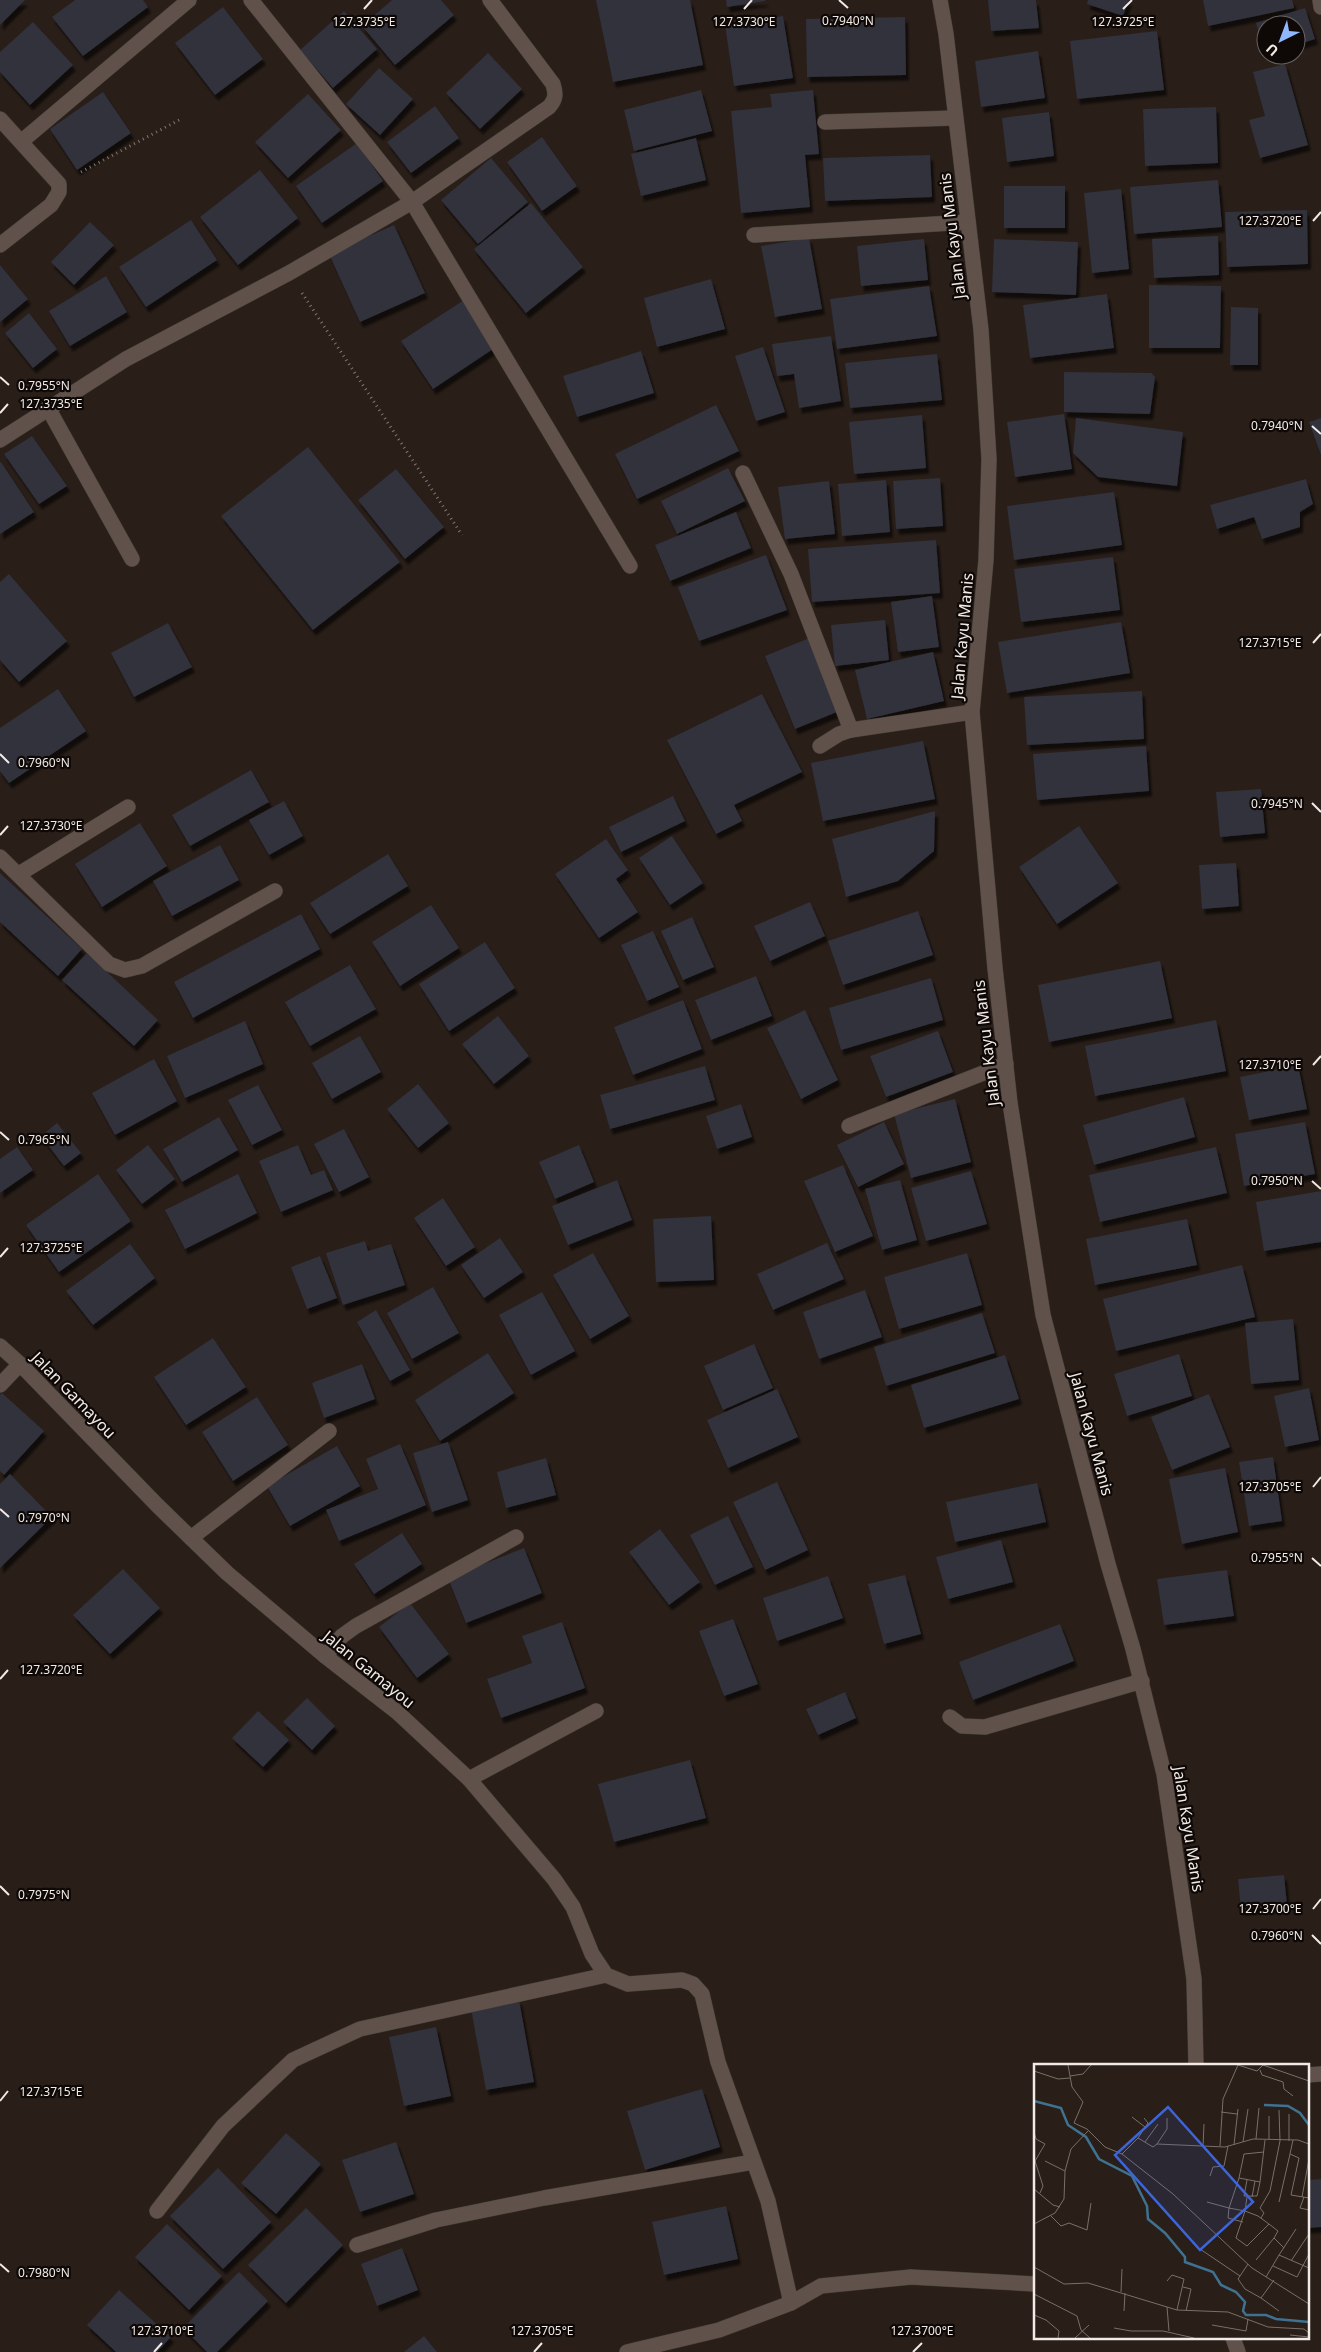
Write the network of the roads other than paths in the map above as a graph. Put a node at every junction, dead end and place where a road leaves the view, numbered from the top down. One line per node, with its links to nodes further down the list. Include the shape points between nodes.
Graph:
1 (188, 0): 10 (street)
2 (251, 0): 11 (street)
3 (490, 0): 11 (street, via 553,84 554,101)
4 (940, 0): 7 (street, Jalan Kayu Manis)
5 (1320, 0): 6 (street)
6 (1321, 7)
7 (955, 118): 9 (street); 12 (street, Jalan Kayu Manis)
8 (0, 119): 10 (street)
9 (825, 122)
10 (22, 141): 14 (street, via 58,184 59,192 51,205)
11 (412, 202): 15 (street, via 289,274 126,359); 19 (street)
12 (968, 222): 13 (street); 20 (street, Jalan Kayu Manis, via 989,460 986,560)
13 (754, 235)
14 (0, 245)
15 (48, 408): 16 (street); 18 (street)
16 (0, 440)
17 (744, 474): 21 (street, via 791,574)
18 (132, 559)
19 (630, 566)
20 (972, 712): 21 (street); 27 (street, Jalan Kayu Manis)
21 (851, 730): 22 (street)
22 (820, 746)
23 (128, 807): 25 (street)
24 (0, 857): 25 (street)
25 (19, 874): 26 (street, via 109,964 125,970 142,966)
26 (274, 890)
27 (1006, 1064): 28 (street); 36 (street, Jalan Kayu Manis, via 1043,1315)
28 (849, 1126)
29 (0, 1346): 30 (street, Jalan Gamayou)
30 (20, 1364): 31 (street); 34 (street, Jalan Gamayou)
31 (0, 1385)
32 (328, 1431): 34 (street)
33 (516, 1537): 35 (street, via 356,1626 342,1636)
34 (191, 1538): 35 (street, Jalan Gamayou)
35 (325, 1656): 39 (street, Jalan Gamayou, via 397,1712)
36 (1142, 1681): 38 (street, via 986,1727 962,1726); 41 (street, Jalan Kayu Manis, via 1164,1774 1193,1969)
37 (596, 1711): 39 (street)
38 (950, 1717)
39 (469, 1779): 40 (street, Jalan Gamayou, via 554,1879 573,1907 592,1954)
40 (606, 1975): 44 (street, via 628,1984 682,1980 693,1984 702,1994 718,2062); 45 (street, via 360,2029 293,2060 223,2126)
41 (1196, 2064)
42 (1308, 2074): 43 (street)
43 (1321, 2074)
44 (754, 2162): 46 (street, via 436,2220); 48 (street, via 768,2201)
45 (157, 2211)
46 (357, 2245)
47 (1034, 2284): 48 (street, via 911,2277 821,2286)
48 (791, 2303): 50 (street, via 719,2330)
49 (1234, 2340): 51 (street)
50 (627, 2352)
51 (1238, 2352)

